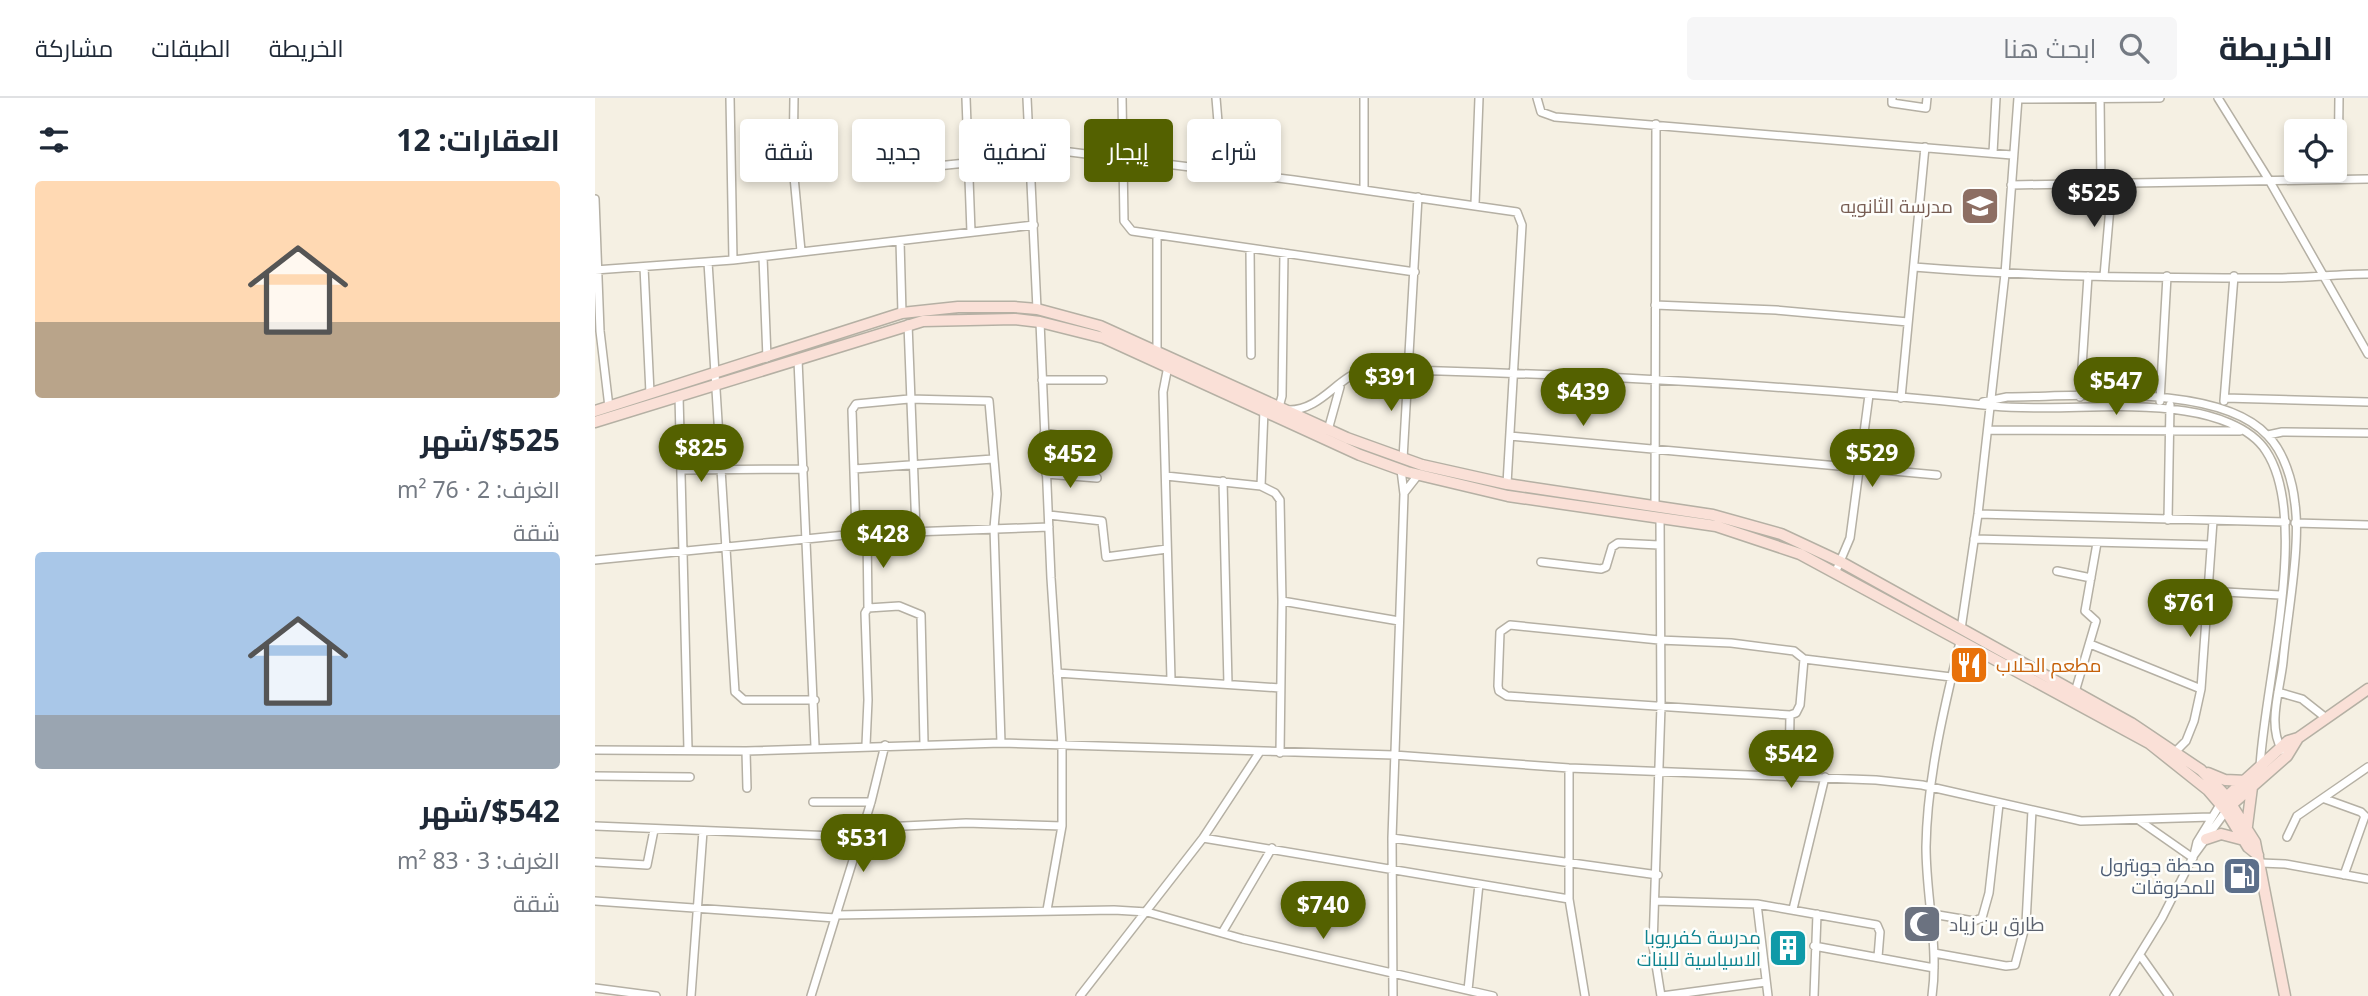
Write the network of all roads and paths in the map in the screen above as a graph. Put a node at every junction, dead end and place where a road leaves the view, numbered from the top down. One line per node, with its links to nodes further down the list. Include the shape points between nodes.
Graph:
1 (730, 98): 50 (street)
2 (794, 98): 47 (street, via 793,166)
3 (966, 98): 18 (street)
4 (1027, 98): 19 (street)
5 (1122, 98): 20 (street)
6 (1216, 98): 21 (street)
7 (1364, 98): 38 (street)
8 (1479, 98): 41 (street)
9 (1537, 98): 23 (street, via 1541,112 1555,117)
10 (1892, 98): 11 (street, via 1892,103 1926,108)
11 (1927, 98)
12 (1996, 98): 25 (street)
13 (2018, 98): 14 (street); 26 (street)
14 (2101, 98): 15 (street); 35 (street)
15 (2160, 98)
16 (2218, 98): 30 (street)
17 (2339, 98): 22 (street)
18 (966, 119)
19 (1028, 119)
20 (1122, 119)
21 (1218, 119)
22 (2339, 119)
23 (1656, 124): 24 (street); 63 (street)
24 (1926, 147): 25 (street); 53 (street)
25 (1993, 153): 26 (street)
26 (2013, 155): 37 (street)
27 (1281, 178): 38 (street)
28 (2347, 179): 29 (street)
29 (2368, 179)
30 (2269, 180): 31 (street); 36 (street); 62 (street)
31 (2284, 180)
32 (967, 182): 43 (street)
33 (1032, 182): 42 (street)
34 (1124, 182): 44 (street, via 1126,225 1135,233)
35 (2101, 184): 36 (street); 37 (street)
36 (2112, 184): 59 (street)
37 (2011, 185): 56 (street)
38 (1364, 189): 39 (street)
39 (1418, 197): 41 (street); 55 (street)
40 (595, 199): 54 (street)
41 (1475, 204): 78 (street, via 1513,211 1522,219)
42 (1034, 225): 43 (street); 64 (street)
43 (971, 232): 45 (street)
44 (1157, 236): 46 (street); 70 (street)
45 (901, 241): 47 (street); 65 (street)
46 (1250, 249): 48 (street); 72 (street)
47 (801, 251): 49 (street)
48 (1284, 253): 55 (street); 97 (street)
49 (763, 257): 50 (street); 73 (street)
50 (733, 260): 51 (street)
51 (708, 262): 52 (street); 77 (street)
52 (645, 267): 54 (street); 84 (street)
53 (1914, 267): 56 (street); 67 (street)
54 (596, 270): 69 (street)
55 (1416, 272): 76 (street)
56 (2005, 274): 58 (street); 94 (street)
57 (2368, 274): 62 (street)
58 (2088, 276): 59 (street); 87 (street)
59 (2104, 276): 60 (street)
60 (2167, 276): 61 (street); 89 (street)
61 (2234, 276): 62 (street); 91 (street)
62 (2324, 276): 71 (street)
63 (1655, 305): 67 (street); 81 (street)
64 (1037, 309): 65 (main road, via 995,306); 70 (main road, via 1100,326)
65 (902, 313): 73 (main road)
66 (1040, 322): 68 (main road, via 988,318); 75 (main road, via 1104,338); 79 (street)
67 (1908, 322): 88 (street)
68 (908, 324): 74 (main road); 92 (street)
69 (597, 331): 95 (street)
70 (1157, 351): 97 (main road)
71 (2368, 354)
72 (1251, 355)
73 (767, 358): 77 (main road)
74 (798, 360): 83 (main road); 116 (street)
75 (1168, 366): 96 (main road); 124 (street, via 1163,392)
76 (1409, 370): 78 (street); 82 (street, via 1364,370); 115 (street)
77 (717, 373): 83 (street); 84 (main road)
78 (1514, 373): 81 (street); 110 (street)
79 (1042, 380): 80 (street); 107 (street)
80 (1103, 380)
81 (1655, 382): 85 (street); 112 (street)
82 (1341, 384): 97 (street, via 1309,405); 103 (street)
83 (718, 385): 86 (main road); 120 (street)
84 (650, 393): 95 (main road)
85 (1869, 395): 88 (street); 118 (street)
86 (679, 396): 102 (main road); 119 (street)
87 (2080, 397): 89 (street); 94 (street)
88 (1901, 398): 94 (street)
89 (2160, 398): 90 (street); 98 (street)
90 (2170, 398): 99 (street); 100 (street)
91 (2225, 398): 93 (street); 99 (street)
92 (909, 399): 113 (street, via 987,398); 114 (street); 117 (street, via 856,404 852,410)
93 (2368, 402)
94 (1988, 403): 98 (street); 104 (street)
95 (609, 407): 101 (main road)
96 (1264, 408): 115 (main road, via 1360,454); 129 (street)
97 (1282, 408): 103 (main road)
98 (2159, 408): 100 (street)
99 (2223, 408): 109 (street)
100 (2170, 409): 105 (street); 106 (street, via 2222,420)
101 (595, 411)
102 (595, 422)
103 (1328, 430): 115 (main road)
104 (1988, 430): 105 (street); 132 (street)
105 (2170, 431): 106 (street); 135 (street)
106 (2244, 431): 137 (street, via 2261,444 2274,464)
107 (1044, 433): 111 (street); 121 (street)
108 (2368, 433): 109 (street)
109 (2268, 435): 138 (street, via 2278,448 2291,486)
110 (1510, 436): 112 (street); 128 (street)
111 (1100, 442)
112 (1654, 449): 118 (street); 131 (street)
113 (993, 459): 114 (street); 141 (street)
114 (913, 464): 117 (street); 142 (street)
115 (1402, 465): 122 (main road); 127 (main road); 130 (street)
116 (804, 469): 120 (street); 146 (street)
117 (854, 469): 144 (street)
118 (1861, 469): 123 (street); 155 (street, via 1850,538)
119 (681, 470): 120 (street); 152 (street)
120 (722, 470): 148 (street)
121 (1046, 474): 125 (street); 133 (street)
122 (1418, 475): 127 (main road); 130 (street)
123 (1937, 475)
124 (1166, 476): 126 (street); 151 (street)
125 (1097, 478)
126 (1223, 481): 129 (street); 173 (street)
127 (1473, 483): 128 (main road); 134 (main road)
128 (1507, 484): 131 (main road)
129 (1261, 486): 160 (street, via 1275,493 1281,506)
130 (1404, 494): 162 (street)
131 (1654, 505): 155 (main road, via 1748,523 1790,537)
132 (1978, 514): 135 (street); 145 (street)
133 (1049, 515): 140 (street); 151 (street, via 1102,521 1105,557)
134 (1660, 518): 149 (street); 155 (main road, via 1737,531)
135 (2168, 520): 136 (street)
136 (2213, 521): 137 (street); 150 (street)
137 (2286, 523): 159 (street)
138 (2295, 523): 139 (street); 164 (street)
139 (2368, 525)
140 (1049, 527): 141 (street); 170 (street)
141 (994, 528): 142 (street); 185 (street)
142 (916, 530): 143 (street)
143 (867, 533): 144 (street); 161 (street)
144 (856, 534): 146 (street)
145 (1974, 539): 147 (street); 163 (street)
146 (807, 540): 148 (street); 180 (street)
147 (2098, 542): 150 (street); 157 (street)
148 (727, 545): 152 (street); 180 (street, via 738,698)
149 (1659, 545): 154 (street, via 1618,543 1601,569); 165 (street)
150 (2211, 545): 158 (street)
151 (1167, 549): 172 (street)
152 (682, 552): 153 (street); 190 (street)
153 (595, 560)
154 (1541, 562)
155 (1838, 566): 163 (main road); 166 (main road)
156 (2057, 571): 157 (street)
157 (2091, 578): 167 (street, via 2085,614 2097,621)
158 (2207, 591): 159 (street); 175 (street)
159 (2280, 595): 164 (street)
160 (1282, 601): 162 (street); 174 (street)
161 (868, 608): 184 (street, via 899,606 921,615); 186 (street)
162 (1399, 621): 196 (street)
163 (1961, 629): 169 (main road)
164 (2282, 634): 177 (street); 179 (street)
165 (1660, 640): 168 (street, via 1789,650); 181 (street); 181 (street, via 1506,626 1500,632 1499,691 1507,696)
166 (1960, 642): 169 (main road); 171 (street)
167 (2090, 644): 175 (street); 178 (street)
168 (1804, 659): 171 (street); 182 (street, via 1800,705)
169 (2021, 668): 178 (main road); 197 (main road)
170 (1057, 673): 172 (street); 188 (street)
171 (1951, 677): 209 (street)
172 (1171, 678): 173 (street)
173 (1228, 684): 174 (street)
174 (1280, 688): 195 (street)
175 (2201, 689): 197 (street, via 2186,741)
176 (2368, 689): 183 (main road)
177 (2270, 691): 179 (street); 200 (street)
178 (2075, 692): 197 (main road)
179 (2280, 692): 183 (street, via 2302,699); 193 (street, via 2274,729)
180 (815, 700): 189 (street)
181 (1661, 706): 182 (street); 202 (street)
182 (1790, 715): 204 (street)
183 (2326, 718): 193 (main road)
184 (925, 743): 185 (street); 187 (street)
185 (1001, 743): 188 (street)
186 (866, 745): 187 (street); 189 (street)
187 (885, 745): 212 (street)
188 (1062, 745): 194 (street); 219 (street)
189 (815, 746): 192 (street)
190 (688, 749): 191 (street); 192 (street)
191 (595, 750)
192 (746, 751): 208 (street)
193 (2284, 752): 200 (main road); 207 (main road)
194 (1259, 753): 195 (street); 226 (street)
195 (1280, 753): 196 (street)
196 (1394, 755): 199 (street); 227 (street)
197 (2173, 755): 201 (main road); 213 (main road)
198 (2368, 767): 210 (street)
199 (1569, 768): 202 (street); 234 (street)
200 (2259, 768): 207 (main road)
201 (2201, 770): 207 (main road); 213 (main road)
202 (1659, 772): 204 (street); 236 (street)
203 (595, 776): 205 (street)
204 (1789, 776): 206 (street)
205 (690, 777)
206 (1825, 777): 209 (street); 245 (street)
207 (2249, 784): 213 (main road); 220 (main road)
208 (747, 788)
209 (1931, 789): 214 (street); 249 (street, via 1926,852)
210 (2325, 799): 225 (street, via 2297,816); 237 (street, via 2365,816)
211 (813, 802): 212 (street)
212 (871, 802): 221 (street)
213 (2226, 803): 216 (street); 220 (main road); 228 (street); 229 (main road)
214 (1999, 804): 215 (street); 249 (street, via 1991,883 1982,918 1975,921)
215 (2032, 810): 217 (street, via 2092,822); 253 (street, via 2026,923 2015,965)
216 (2211, 817): 217 (street); 231 (street, via 2195,845)
217 (2139, 821): 231 (street)
218 (595, 826): 222 (street)
219 (1062, 826): 221 (street, via 966,823); 246 (street)
220 (2246, 826): 232 (main road)
221 (863, 828): 224 (street)
222 (654, 830): 223 (street); 233 (street, via 647,865)
223 (703, 831): 224 (street); 244 (street)
224 (859, 837): 250 (street)
225 (2287, 837)
226 (1203, 838): 230 (street); 247 (street)
227 (1392, 838): 234 (street); 235 (street)
228 (2206, 839): 229 (main road, via 2221,834); 231 (street)
229 (2243, 840): 232 (main road)
230 (1272, 848): 235 (street); 251 (street)
231 (2194, 857): 254 (street)
232 (2260, 860): 237 (street); 275 (main road)
233 (595, 862)
234 (1569, 864): 236 (street); 240 (street)
235 (1391, 868): 239 (street); 257 (street)
236 (1658, 875): 242 (street)
237 (2344, 875): 238 (street)
238 (2368, 879)
239 (1479, 884): 240 (street); 260 (street)
240 (1569, 899): 268 (street)
241 (595, 901): 244 (street)
242 (1656, 901): 243 (street); 269 (street, via 1653,946)
243 (1757, 904): 245 (street); 258 (street)
244 (698, 909): 250 (street); 263 (street)
245 (1793, 909): 248 (street)
246 (1047, 911): 247 (street); 250 (street)
247 (1147, 912): 251 (street); 261 (street)
248 (1817, 914): 252 (street); 255 (street, via 1877,925)
249 (1932, 914): 253 (street)
250 (836, 916): 264 (street)
251 (1222, 933): 257 (street)
252 (1814, 946): 255 (street); 271 (street)
253 (1934, 953): 256 (street)
254 (2140, 955): 273 (street); 274 (street)
255 (1878, 957): 256 (street)
256 (1934, 968): 272 (street)
257 (1393, 974): 260 (street); 266 (street)
258 (1766, 982): 269 (street); 270 (street)
259 (595, 988): 262 (street)
260 (1468, 990): 267 (street)
261 (1082, 993): 265 (street)
262 (656, 996)
263 (691, 996)
264 (811, 996)
265 (1092, 996)
266 (1393, 996)
267 (1493, 996)
268 (1585, 996)
269 (1662, 996)
270 (1768, 996)
271 (1814, 996)
272 (1932, 996)
273 (2114, 996)
274 (2169, 996)
275 (2285, 996)

